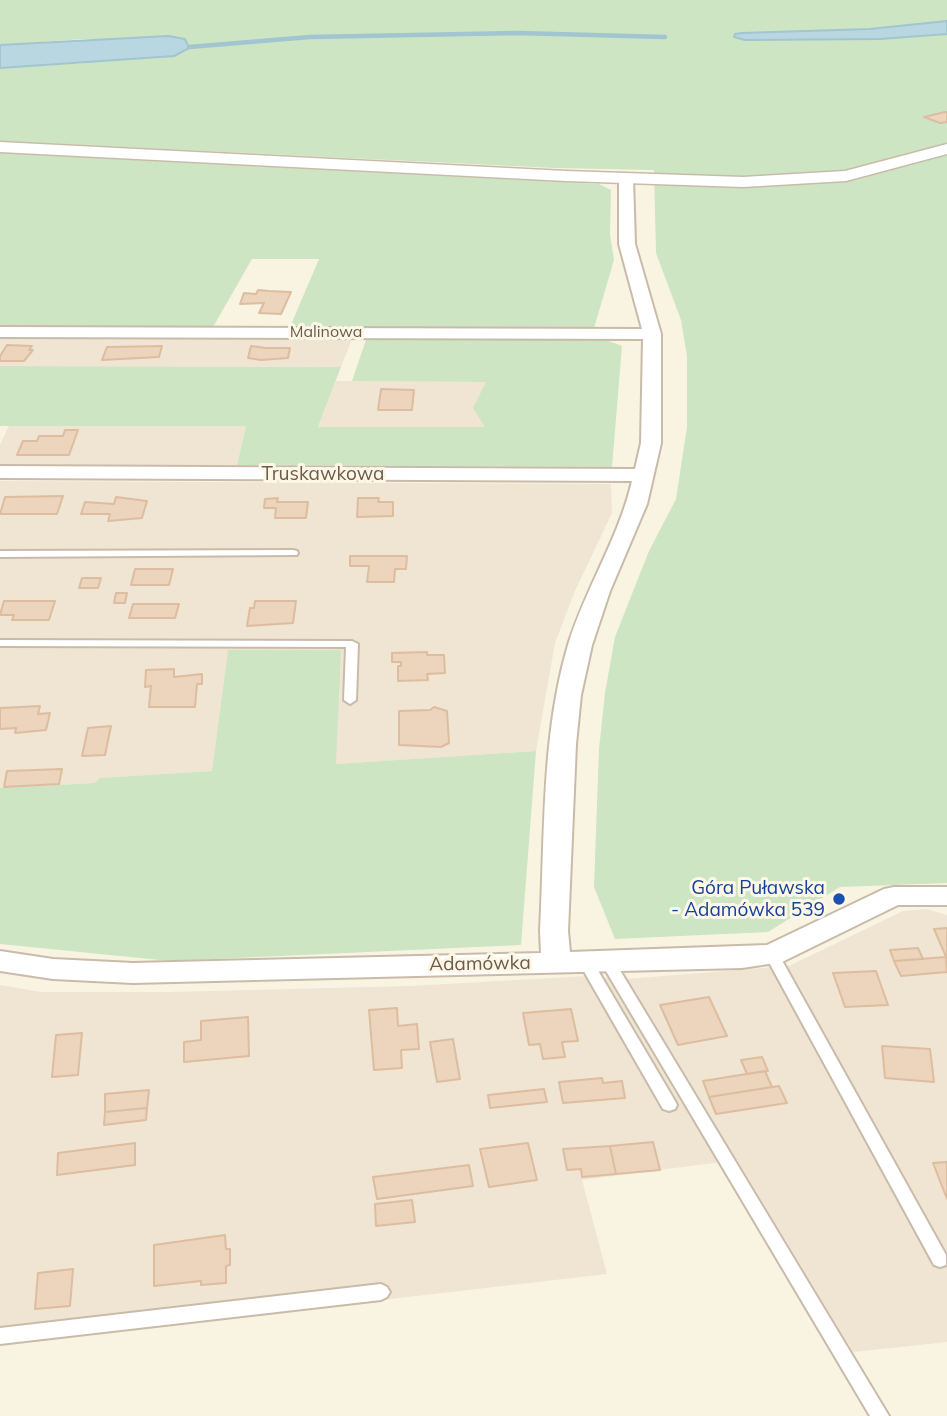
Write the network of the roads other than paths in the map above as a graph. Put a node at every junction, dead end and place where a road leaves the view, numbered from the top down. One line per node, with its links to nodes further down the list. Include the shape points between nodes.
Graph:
1 (0, 147): 3 (street)
2 (947, 149): 3 (street, via 819,179)
3 (626, 178): 5 (street, via 627,243)
4 (0, 332): 5 (street, Malinowa)
5 (652, 334): 7 (street, via 651,443)
6 (0, 472): 7 (street, Truskawkowa)
7 (645, 475): 16 (street, via 580,645 569,695 563,744)
8 (293, 552): 9 (lane)
9 (0, 554)
10 (0, 643): 11 (lane, via 352,643)
11 (350, 700)
12 (947, 897): 13 (street, Adamówka, via 894,896)
13 (772, 955): 15 (street, Adamówka); 18 (lane)
14 (0, 961): 16 (street, Adamówka, via 133,973)
15 (596, 961): 16 (street, Adamówka); 17 (lane); 21 (lane)
16 (556, 962)
17 (669, 1105)
18 (940, 1260)
19 (381, 1292): 20 (lane)
20 (0, 1336)
21 (880, 1416)

